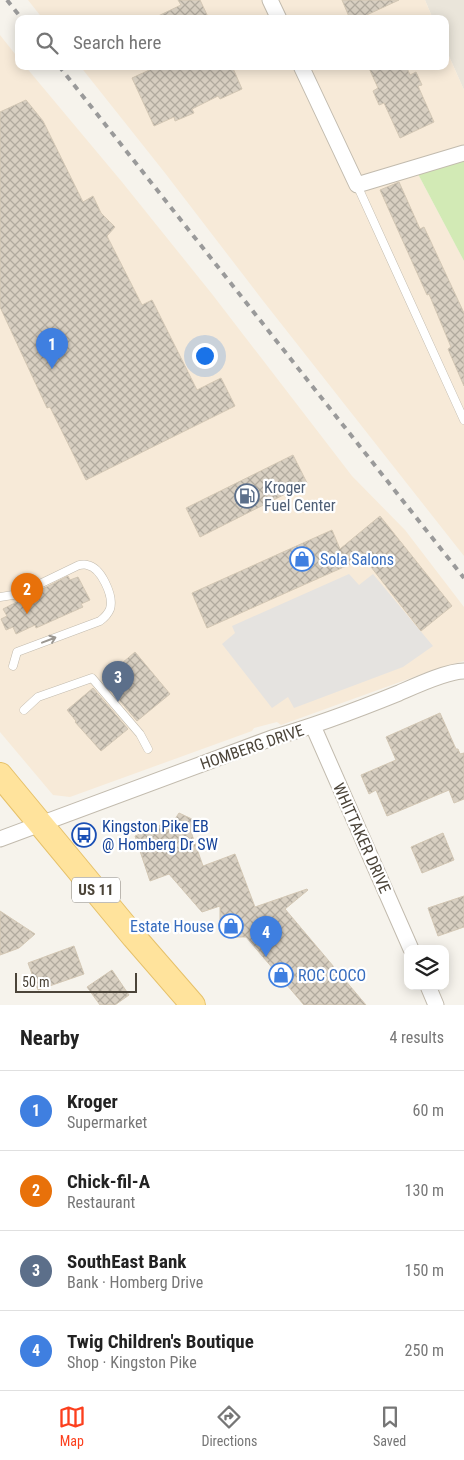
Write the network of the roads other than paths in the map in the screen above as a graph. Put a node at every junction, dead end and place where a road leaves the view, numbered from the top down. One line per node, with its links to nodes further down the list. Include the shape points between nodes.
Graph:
1 (270, 0): 2 (street)
2 (277, 15)
3 (303, 70): 5 (street)
4 (464, 153): 5 (street)
5 (357, 185): 6 (lane)
6 (464, 420)
7 (0, 597): 8 (lane, one-way to 7, via 17,652 100,621 106,616 110,601 102,577 87,565 79,565 19,594)
8 (13, 666)
9 (464, 671): 11 (street, HOMBERG DRIVE)
10 (24, 710): 12 (lane, via 38,697 92,678 140,734)
11 (313, 726): 14 (street, HOMBERG DRIVE, via 272,738); 16 (street, WHITTAKER DRIVE)
12 (148, 749)
13 (0, 775): 14 (main road, US 11)
14 (40, 824): 15 (street, HOMBERG DRIVE); 18 (main road, US 11)
15 (0, 839)
16 (409, 945)
17 (430, 990): 19 (street)
18 (193, 1005)
19 (436, 1005)

